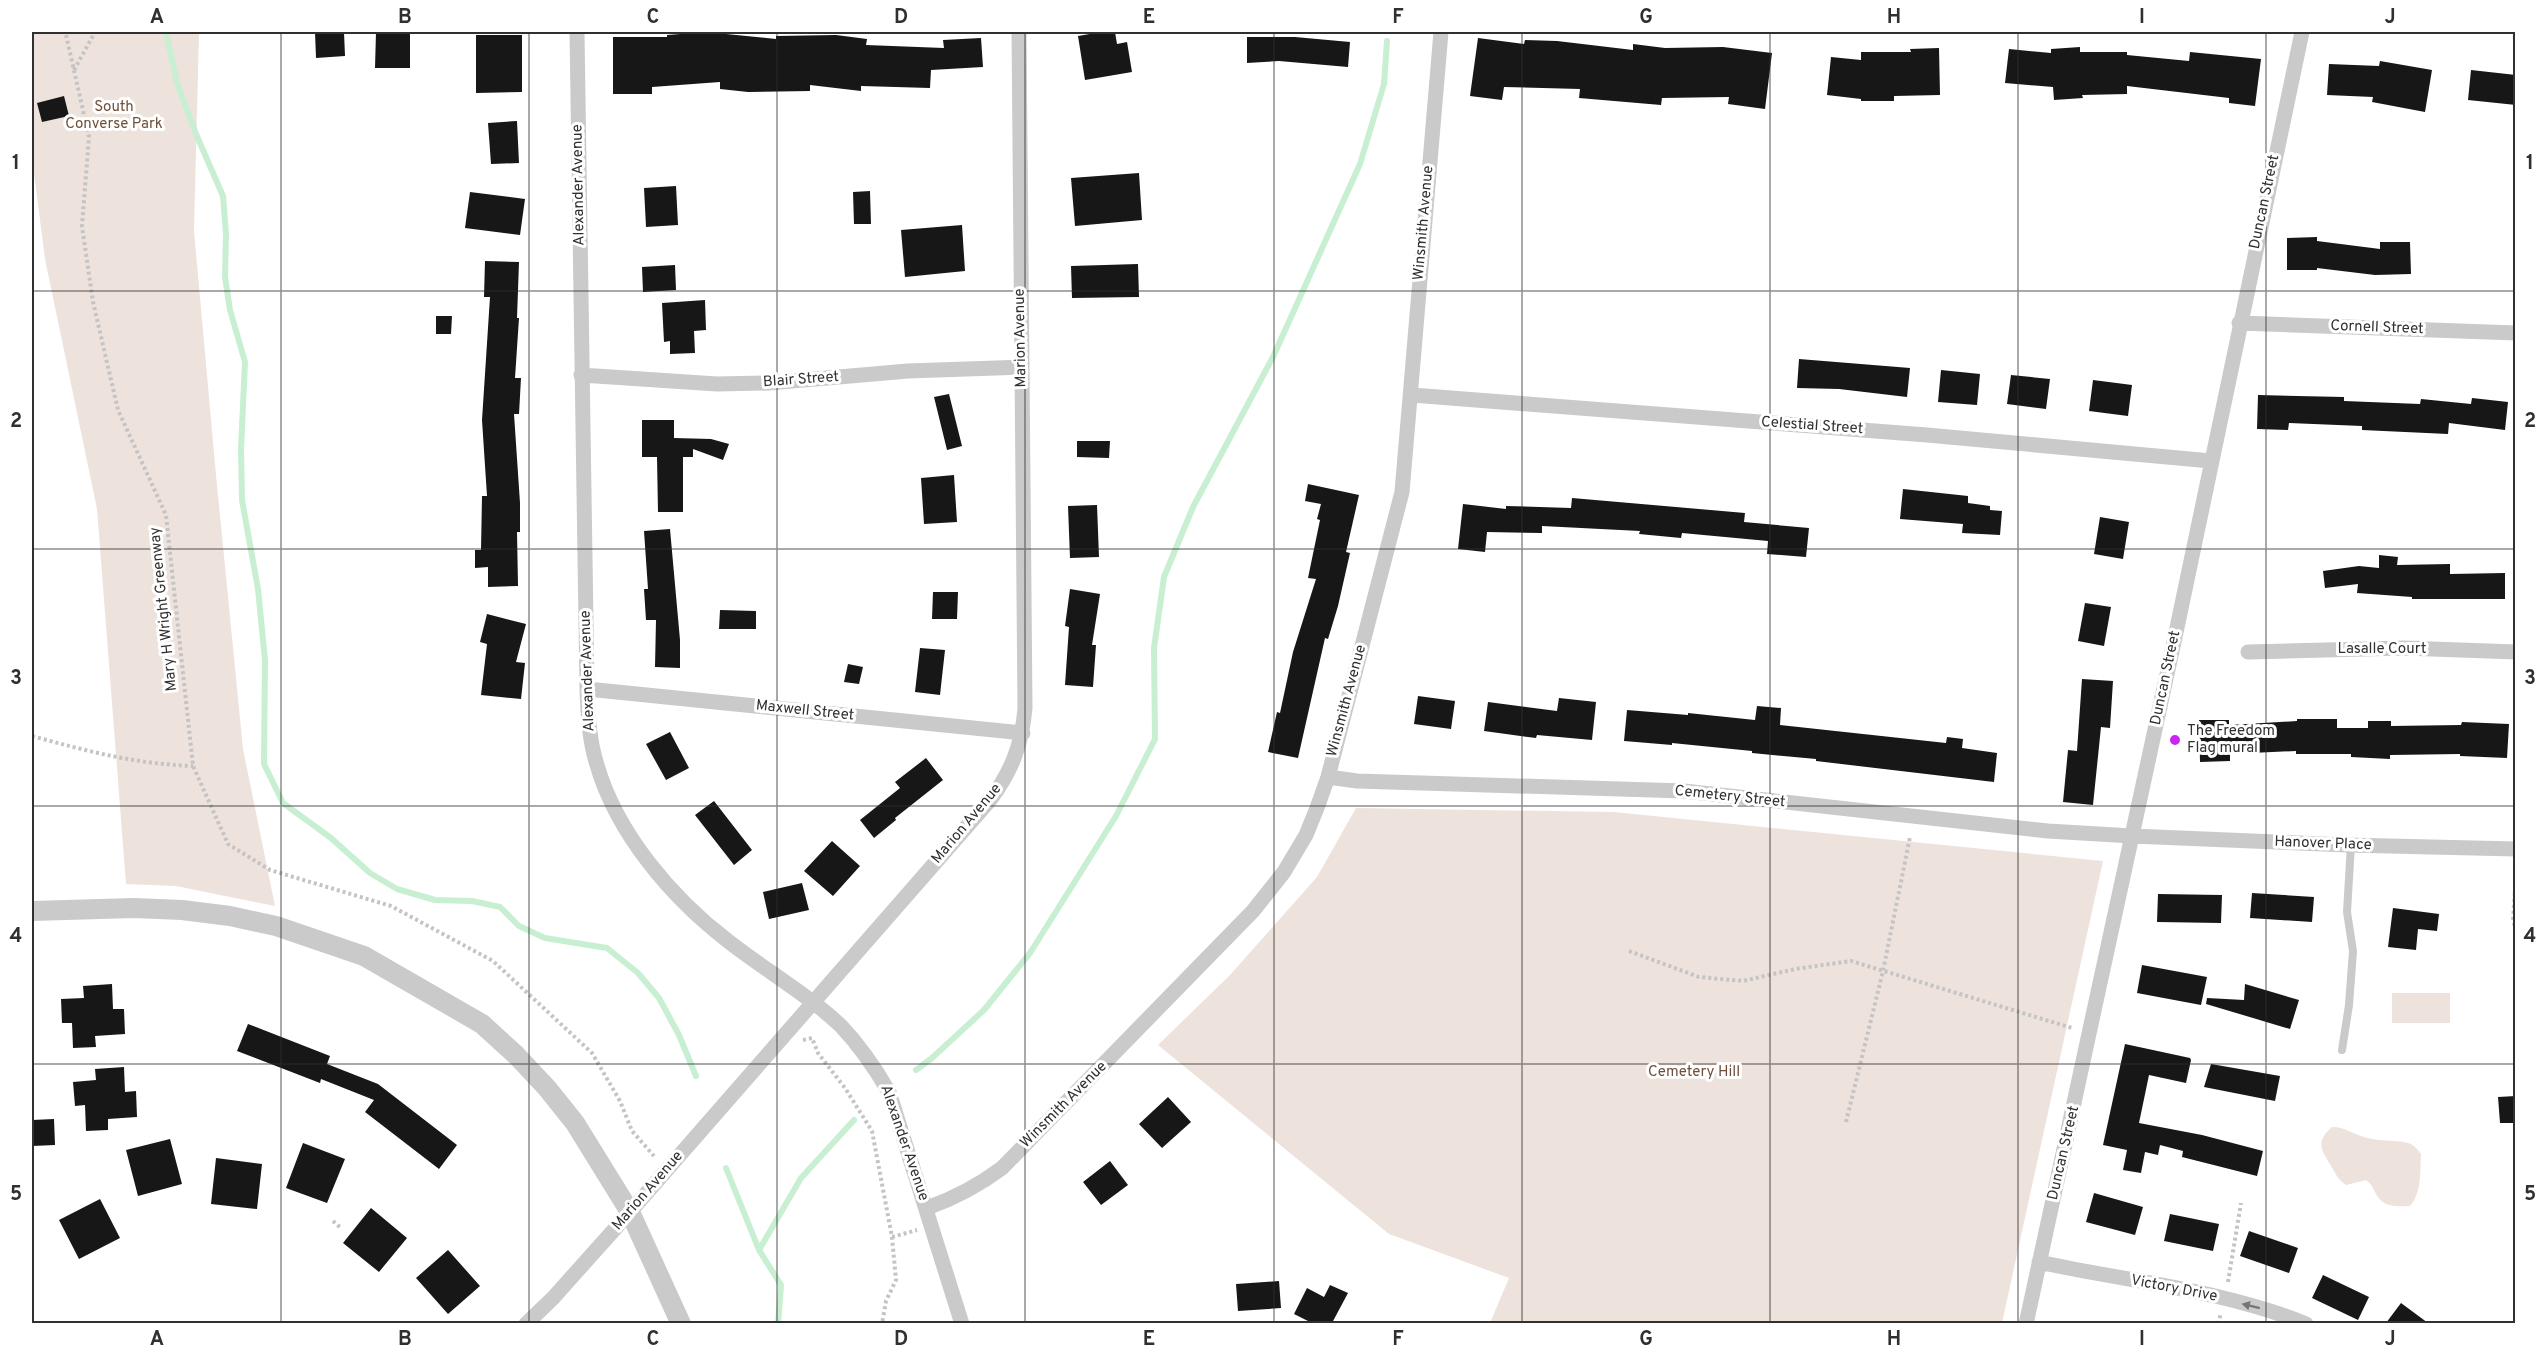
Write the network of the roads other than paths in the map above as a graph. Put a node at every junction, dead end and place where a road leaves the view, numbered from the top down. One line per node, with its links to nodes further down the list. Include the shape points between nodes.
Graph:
1 (577, 32): 8 (street, Alexander Avenue)
2 (1019, 32): 7 (street, Marion Avenue)
3 (1442, 32): 9 (street, Winsmith Avenue)
4 (2302, 32): 5 (street, Duncan Street)
5 (2239, 323): 6 (street, Cornell Street); 10 (street, Duncan Street)
6 (2516, 333)
7 (1022, 367): 8 (street, Blair Street, via 908,371 748,384); 14 (street, Marion Avenue)
8 (581, 375): 13 (street, Alexander Avenue)
9 (1412, 395): 10 (street, Celestial Street); 15 (street, Winsmith Avenue, via 1402,492)
10 (2211, 461): 16 (street, Duncan Street)
11 (2248, 652): 12 (street, Lasalle Court, via 2404,648)
12 (2516, 652)
13 (587, 689): 14 (street, Maxwell Street); 20 (street, Alexander Avenue, via 589,732 597,765 609,798 641,850 693,911)
14 (1023, 734): 20 (street, Marion Avenue, via 1011,769 996,792)
15 (1328, 777): 16 (street, Cemetery Street, via 1684,791 2048,831); 22 (street, Winsmith Avenue, via 1306,835 1284,872 1253,911 1002,1168 966,1192)
16 (2132, 836): 17 (street, Hanover Place); 24 (street, Duncan Street)
17 (2351, 845): 18 (street, Hanover Place); 21 (lane, via 2347,912 2353,951)
18 (2516, 849)
19 (32, 911): 23 (street, via 182,910 230,916 276,926 364,956 482,1024 516,1055 575,1124)
20 (813, 1003): 22 (street, Alexander Avenue, via 859,1046 889,1092); 23 (street, Marion Avenue)
21 (2342, 1050)
22 (927, 1208): 27 (street, Alexander Avenue)
23 (630, 1212): 25 (street, Marion Avenue); 26 (street)
24 (2039, 1262): 28 (street, Duncan Street); 29 (street, Victory Drive, one-way to 24, via 2225,1299)
25 (526, 1323)
26 (681, 1323)
27 (962, 1323)
28 (2026, 1323)
29 (2306, 1323)

